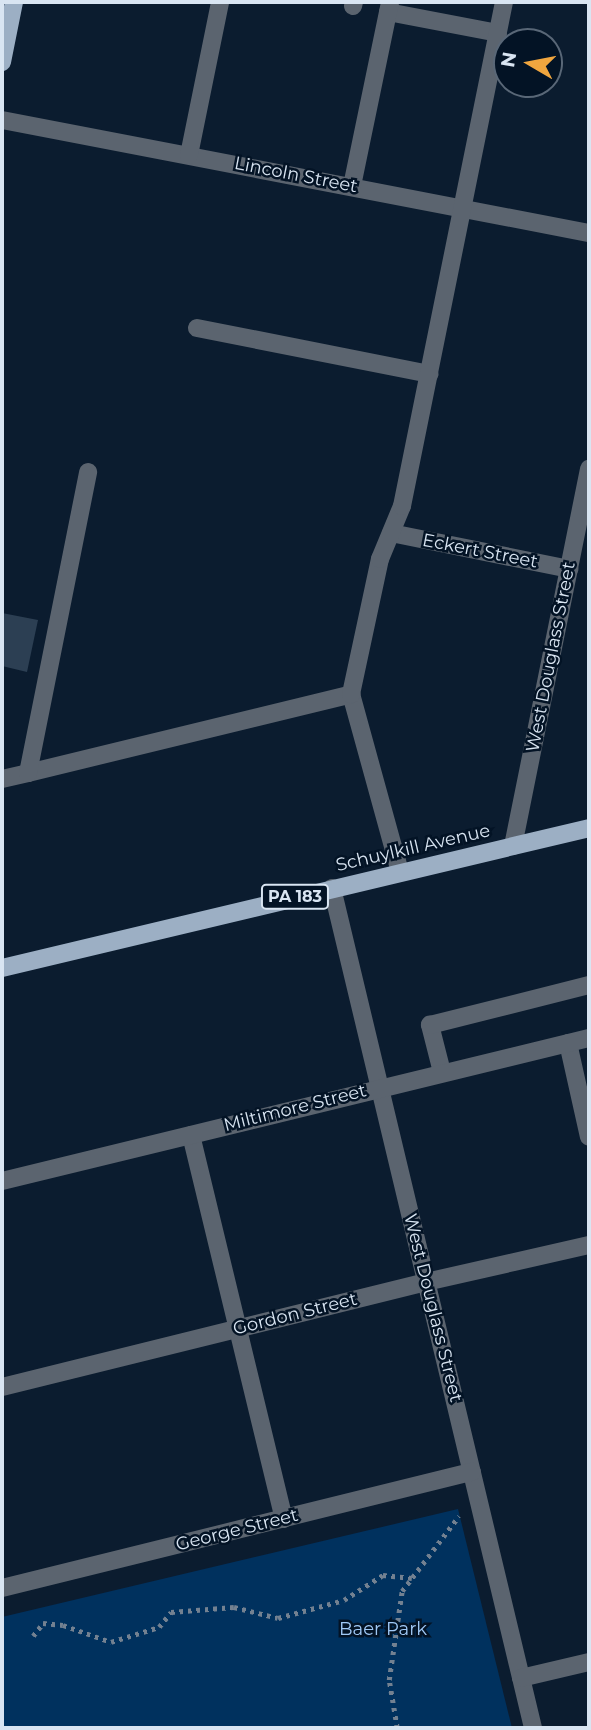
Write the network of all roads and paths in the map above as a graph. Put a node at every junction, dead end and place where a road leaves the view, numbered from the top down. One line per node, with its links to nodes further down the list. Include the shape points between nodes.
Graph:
1 (14, 2): 8 (main road)
2 (220, 2): 10 (street)
3 (504, 2): 5 (street)
4 (389, 7): 6 (street); 11 (street)
5 (499, 28)
6 (493, 32)
7 (493, 57): 12 (street)
8 (2, 62)
9 (2, 120): 10 (street, Lincoln Street)
10 (189, 155): 11 (street, Lincoln Street)
11 (352, 186): 12 (street, Lincoln Street)
12 (462, 208): 13 (street, Lincoln Street); 15 (street)
13 (589, 233)
14 (197, 328): 15 (street)
15 (429, 374): 18 (street, via 402,506)
16 (589, 469): 19 (street, West Douglass Street)
17 (88, 472): 21 (street)
18 (391, 533): 19 (street, Eckert Street); 20 (street, via 380,559)
19 (569, 569): 24 (street, West Douglass Street)
20 (351, 694): 21 (street); 25 (street)
21 (28, 773): 22 (street)
22 (2, 779)
23 (589, 828): 24 (main road, Schuylkill Avenue / PA 183)
24 (513, 846): 25 (main road, Schuylkill Avenue / PA 183)
25 (400, 872): 26 (main road, Schuylkill Avenue / PA 183)
26 (332, 888): 27 (main road, Schuylkill Avenue / PA 183); 32 (street, West Douglass Street)
27 (2, 968)
28 (589, 985): 31 (street, via 430,1025)
29 (589, 1038): 30 (street, Miltimore Street)
30 (568, 1043): 31 (street, Miltimore Street); 34 (street)
31 (442, 1072): 32 (street, Miltimore Street)
32 (379, 1087): 33 (street, Miltimore Street); 37 (street, West Douglass Street)
33 (191, 1135): 35 (street, Miltimore Street); 38 (street)
34 (589, 1137)
35 (2, 1181)
36 (589, 1245): 37 (street, Gordon Street)
37 (426, 1282): 38 (street, Gordon Street); 40 (street, West Douglass Street)
38 (238, 1328): 39 (street, Gordon Street); 42 (street)
39 (2, 1387)
40 (472, 1472): 41 (street, West Douglass Street); 42 (street, George Street)
41 (477, 1493): 43 (path); 47 (street, West Douglass Street)
42 (284, 1519): 44 (street, George Street)
43 (412, 1578): 45 (path, via 383,1575 344,1600 278,1618 234,1607 171,1612 159,1627 111,1642 64,1625 43,1623); 48 (path, via 402,1591 389,1680)
44 (2, 1588)
45 (33, 1636)
46 (589, 1662): 47 (street)
47 (521, 1678): 49 (street, West Douglass Street)
48 (397, 1728)
49 (533, 1728)

